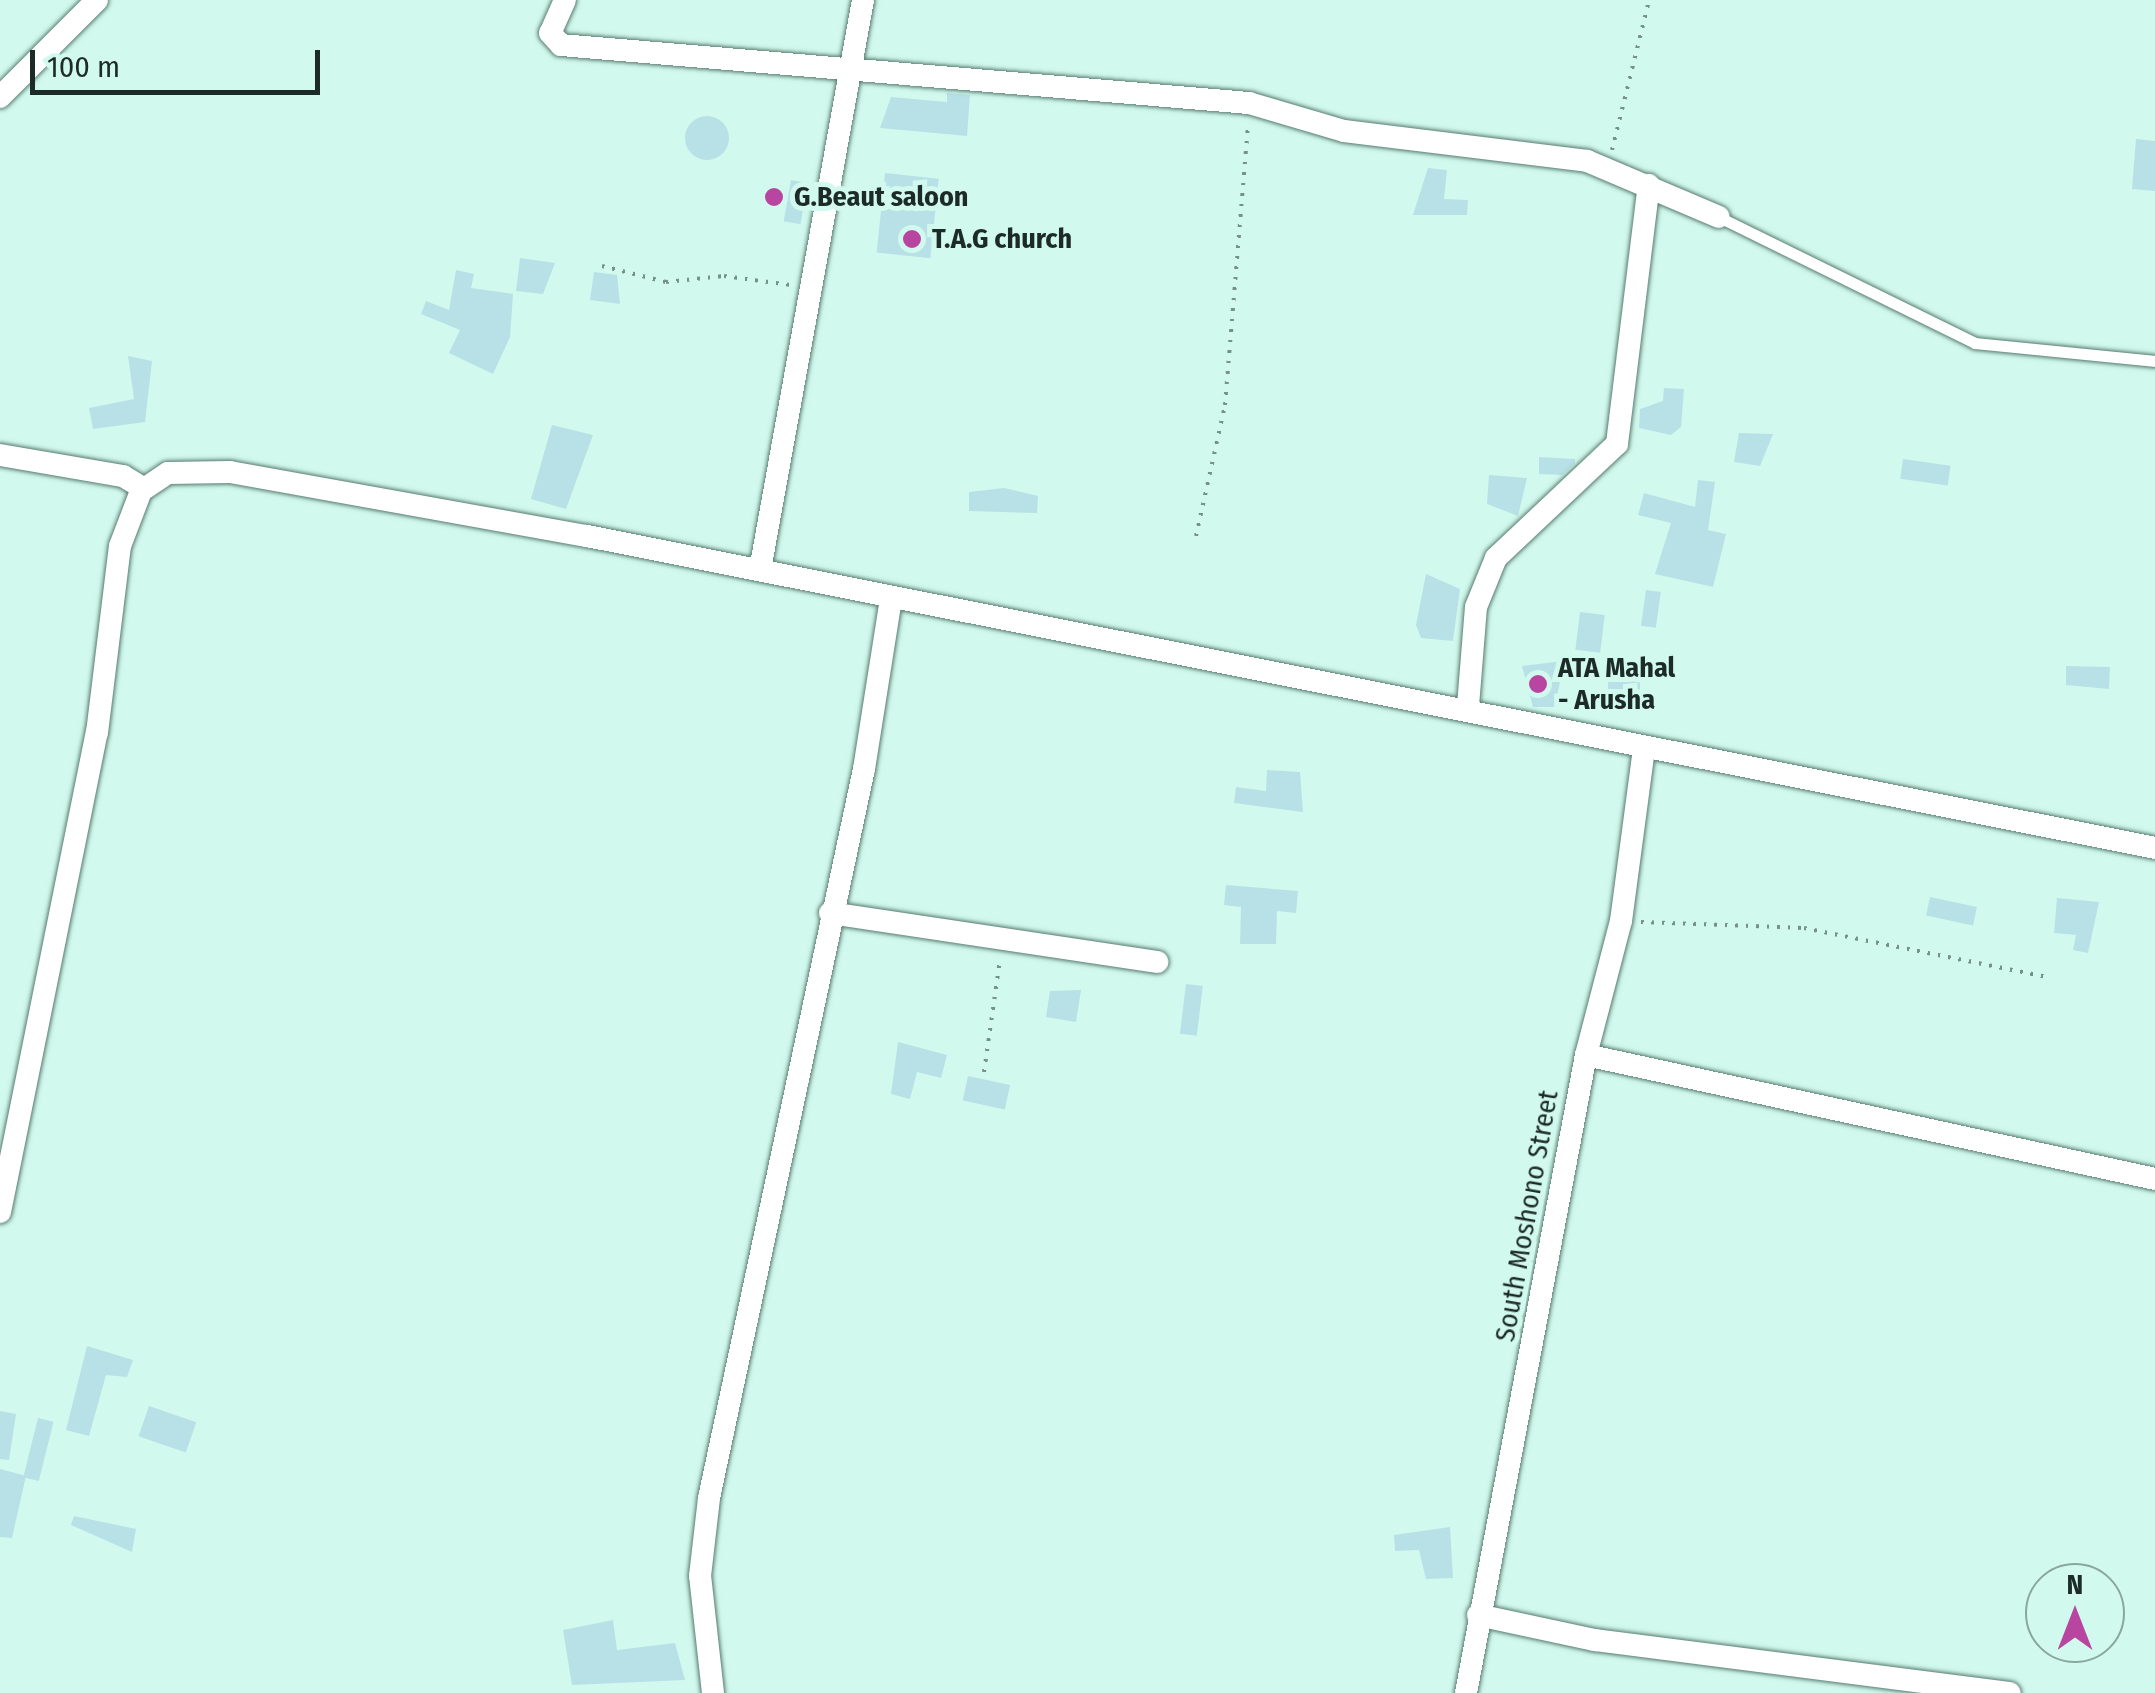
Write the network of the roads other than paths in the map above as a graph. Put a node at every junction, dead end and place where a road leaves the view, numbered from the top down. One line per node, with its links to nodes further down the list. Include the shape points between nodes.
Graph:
1 (96, 0): 5 (street)
2 (565, 0): 4 (street, via 550,33 561,45)
3 (862, 0): 4 (street)
4 (852, 71): 6 (street, via 1249,103 1344,131 1609,166); 11 (street)
5 (0, 97)
6 (1649, 185): 7 (street); 13 (street, via 1617,444 1496,558 1476,608)
7 (1719, 217): 8 (lane, via 1975,343)
8 (2155, 361)
9 (0, 455): 10 (street, via 123,476)
10 (144, 488): 11 (street, via 168,472 230,472); 19 (street, via 120,546 96,733)
11 (760, 570): 12 (street)
12 (891, 598): 13 (street); 16 (street)
13 (1468, 706): 14 (street)
14 (1644, 749): 15 (street); 18 (street, South Moshono Street, via 1622,921)
15 (2155, 848)
16 (830, 913): 17 (street, via 1001,945); 23 (street, via 708,1498 700,1576)
17 (1157, 962)
18 (1586, 1055): 20 (street); 22 (street, South Moshono Street)
19 (12, 1095): 21 (street)
20 (2155, 1179)
21 (0, 1212)
22 (1478, 1615): 24 (street, South Moshono Street); 25 (street, via 1594,1640)
23 (713, 1693)
24 (1466, 1693)
25 (2010, 1693)

